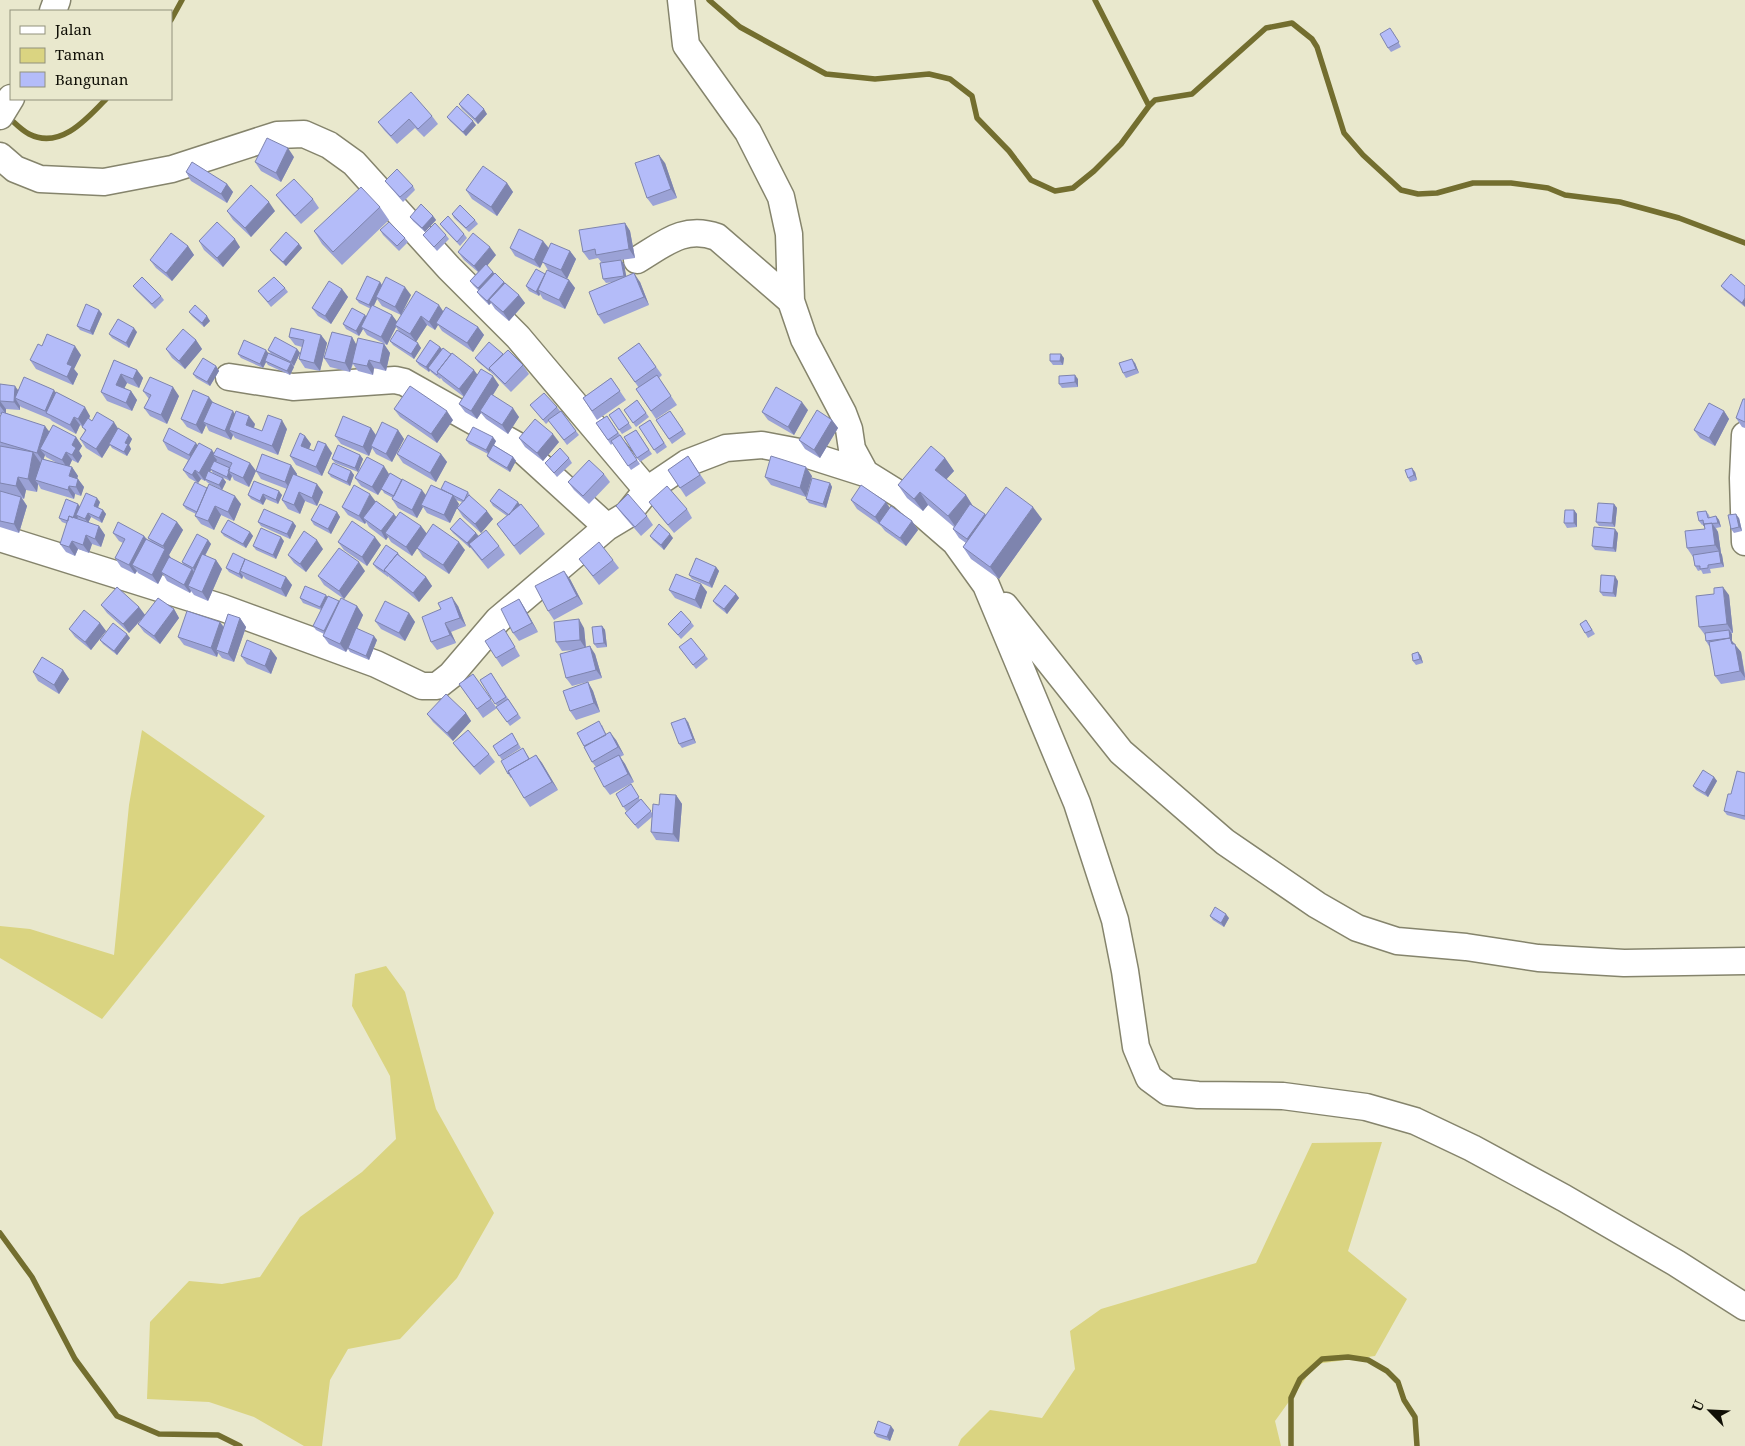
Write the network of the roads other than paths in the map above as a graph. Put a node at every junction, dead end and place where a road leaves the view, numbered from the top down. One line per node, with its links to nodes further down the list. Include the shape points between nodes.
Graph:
1 (681, 4): 6 (street, via 686,45 748,132 782,197 789,234)
2 (10, 100): 3 (street)
3 (0, 116)
4 (0, 156): 10 (street, via 15,170 40,179 104,182 172,169 277,135 304,134 329,144 354,163 449,268 518,337)
5 (637, 260): 6 (street, via 683,234 704,232 717,237)
6 (791, 301): 9 (street, via 804,339 843,413 852,449)
7 (229, 377): 11 (street, via 293,387 404,382 518,446)
8 (1745, 435): 13 (street)
9 (865, 473): 10 (street, via 799,452 762,445 726,448 686,463); 14 (street, via 930,518 955,542)
10 (647, 490): 11 (street, via 627,514)
11 (607, 527): 12 (street, via 498,620 451,675 437,686 422,686 376,664 223,608)
12 (0, 538)
13 (1745, 542)
14 (986, 585): 15 (street, via 1121,752 1225,842 1357,928 1397,941 1538,958 1624,963); 16 (street, via 1077,803 1115,920 1136,1047 1149,1078 1168,1092 1283,1096 1366,1107 1415,1120 1564,1198)
15 (1745, 962)
16 (1745, 1307)

